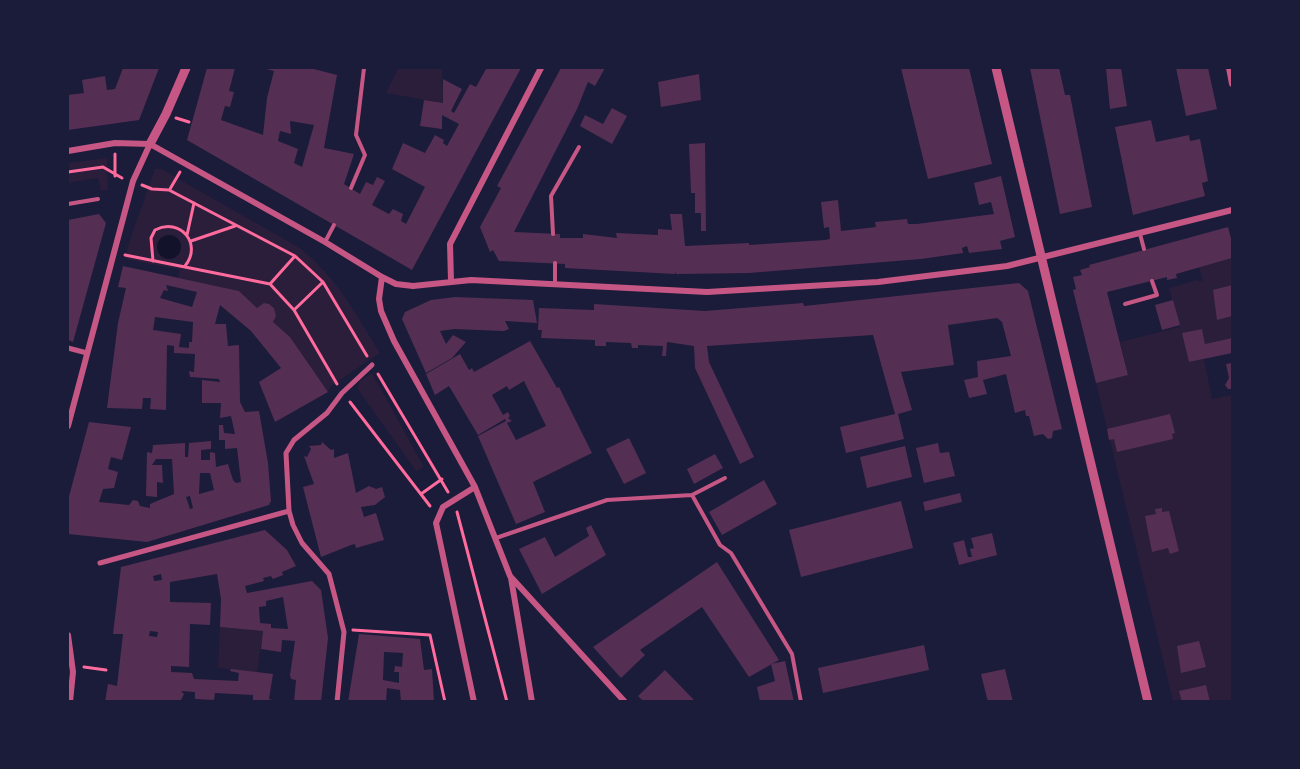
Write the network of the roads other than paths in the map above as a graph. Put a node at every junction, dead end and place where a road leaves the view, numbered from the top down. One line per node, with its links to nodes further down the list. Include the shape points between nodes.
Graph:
1 (186, 68): 7 (street)
2 (364, 68): 10 (lane, via 356,135 365,155)
3 (541, 68): 22 (street, via 450,244)
4 (996, 68): 19 (street)
5 (1229, 68): 6 (street)
6 (1233, 84)
7 (150, 144): 9 (street, via 115,143); 17 (street); 27 (street, via 133,181)
8 (579, 147): 15 (lane, via 551,196)
9 (68, 151)
10 (351, 188)
11 (98, 199): 12 (lane)
12 (68, 204)
13 (1233, 210): 16 (street)
14 (334, 225): 17 (lane)
15 (553, 234)
16 (1140, 234): 18 (lane); 19 (street)
17 (325, 242): 21 (street)
18 (1144, 249)
19 (1042, 259): 24 (street, via 878,282 707,292); 44 (street)
20 (555, 263): 24 (lane)
21 (382, 277): 22 (street, via 413,286); 31 (street, via 379,299 390,331)
22 (451, 281): 24 (street)
23 (1152, 281): 25 (lane, via 1157,295)
24 (555, 284)
25 (1125, 304)
26 (68, 348): 27 (street)
27 (87, 353): 29 (street)
28 (372, 365): 33 (street, via 289,446)
29 (68, 426)
30 (724, 478): 32 (lane)
31 (475, 487): 34 (street); 40 (street, via 452,500 436,523)
32 (692, 495): 34 (lane, via 607,500); 43 (lane, via 792,654)
33 (289, 511): 35 (street); 39 (street, via 298,538 329,574 344,632)
34 (495, 538): 36 (street)
35 (100, 563)
36 (510, 576): 41 (street); 42 (street)
37 (68, 639): 38 (street, via 73,666)
38 (70, 702)
39 (337, 702)
40 (474, 702)
41 (532, 702)
42 (625, 702)
43 (801, 702)
44 (1148, 702)

